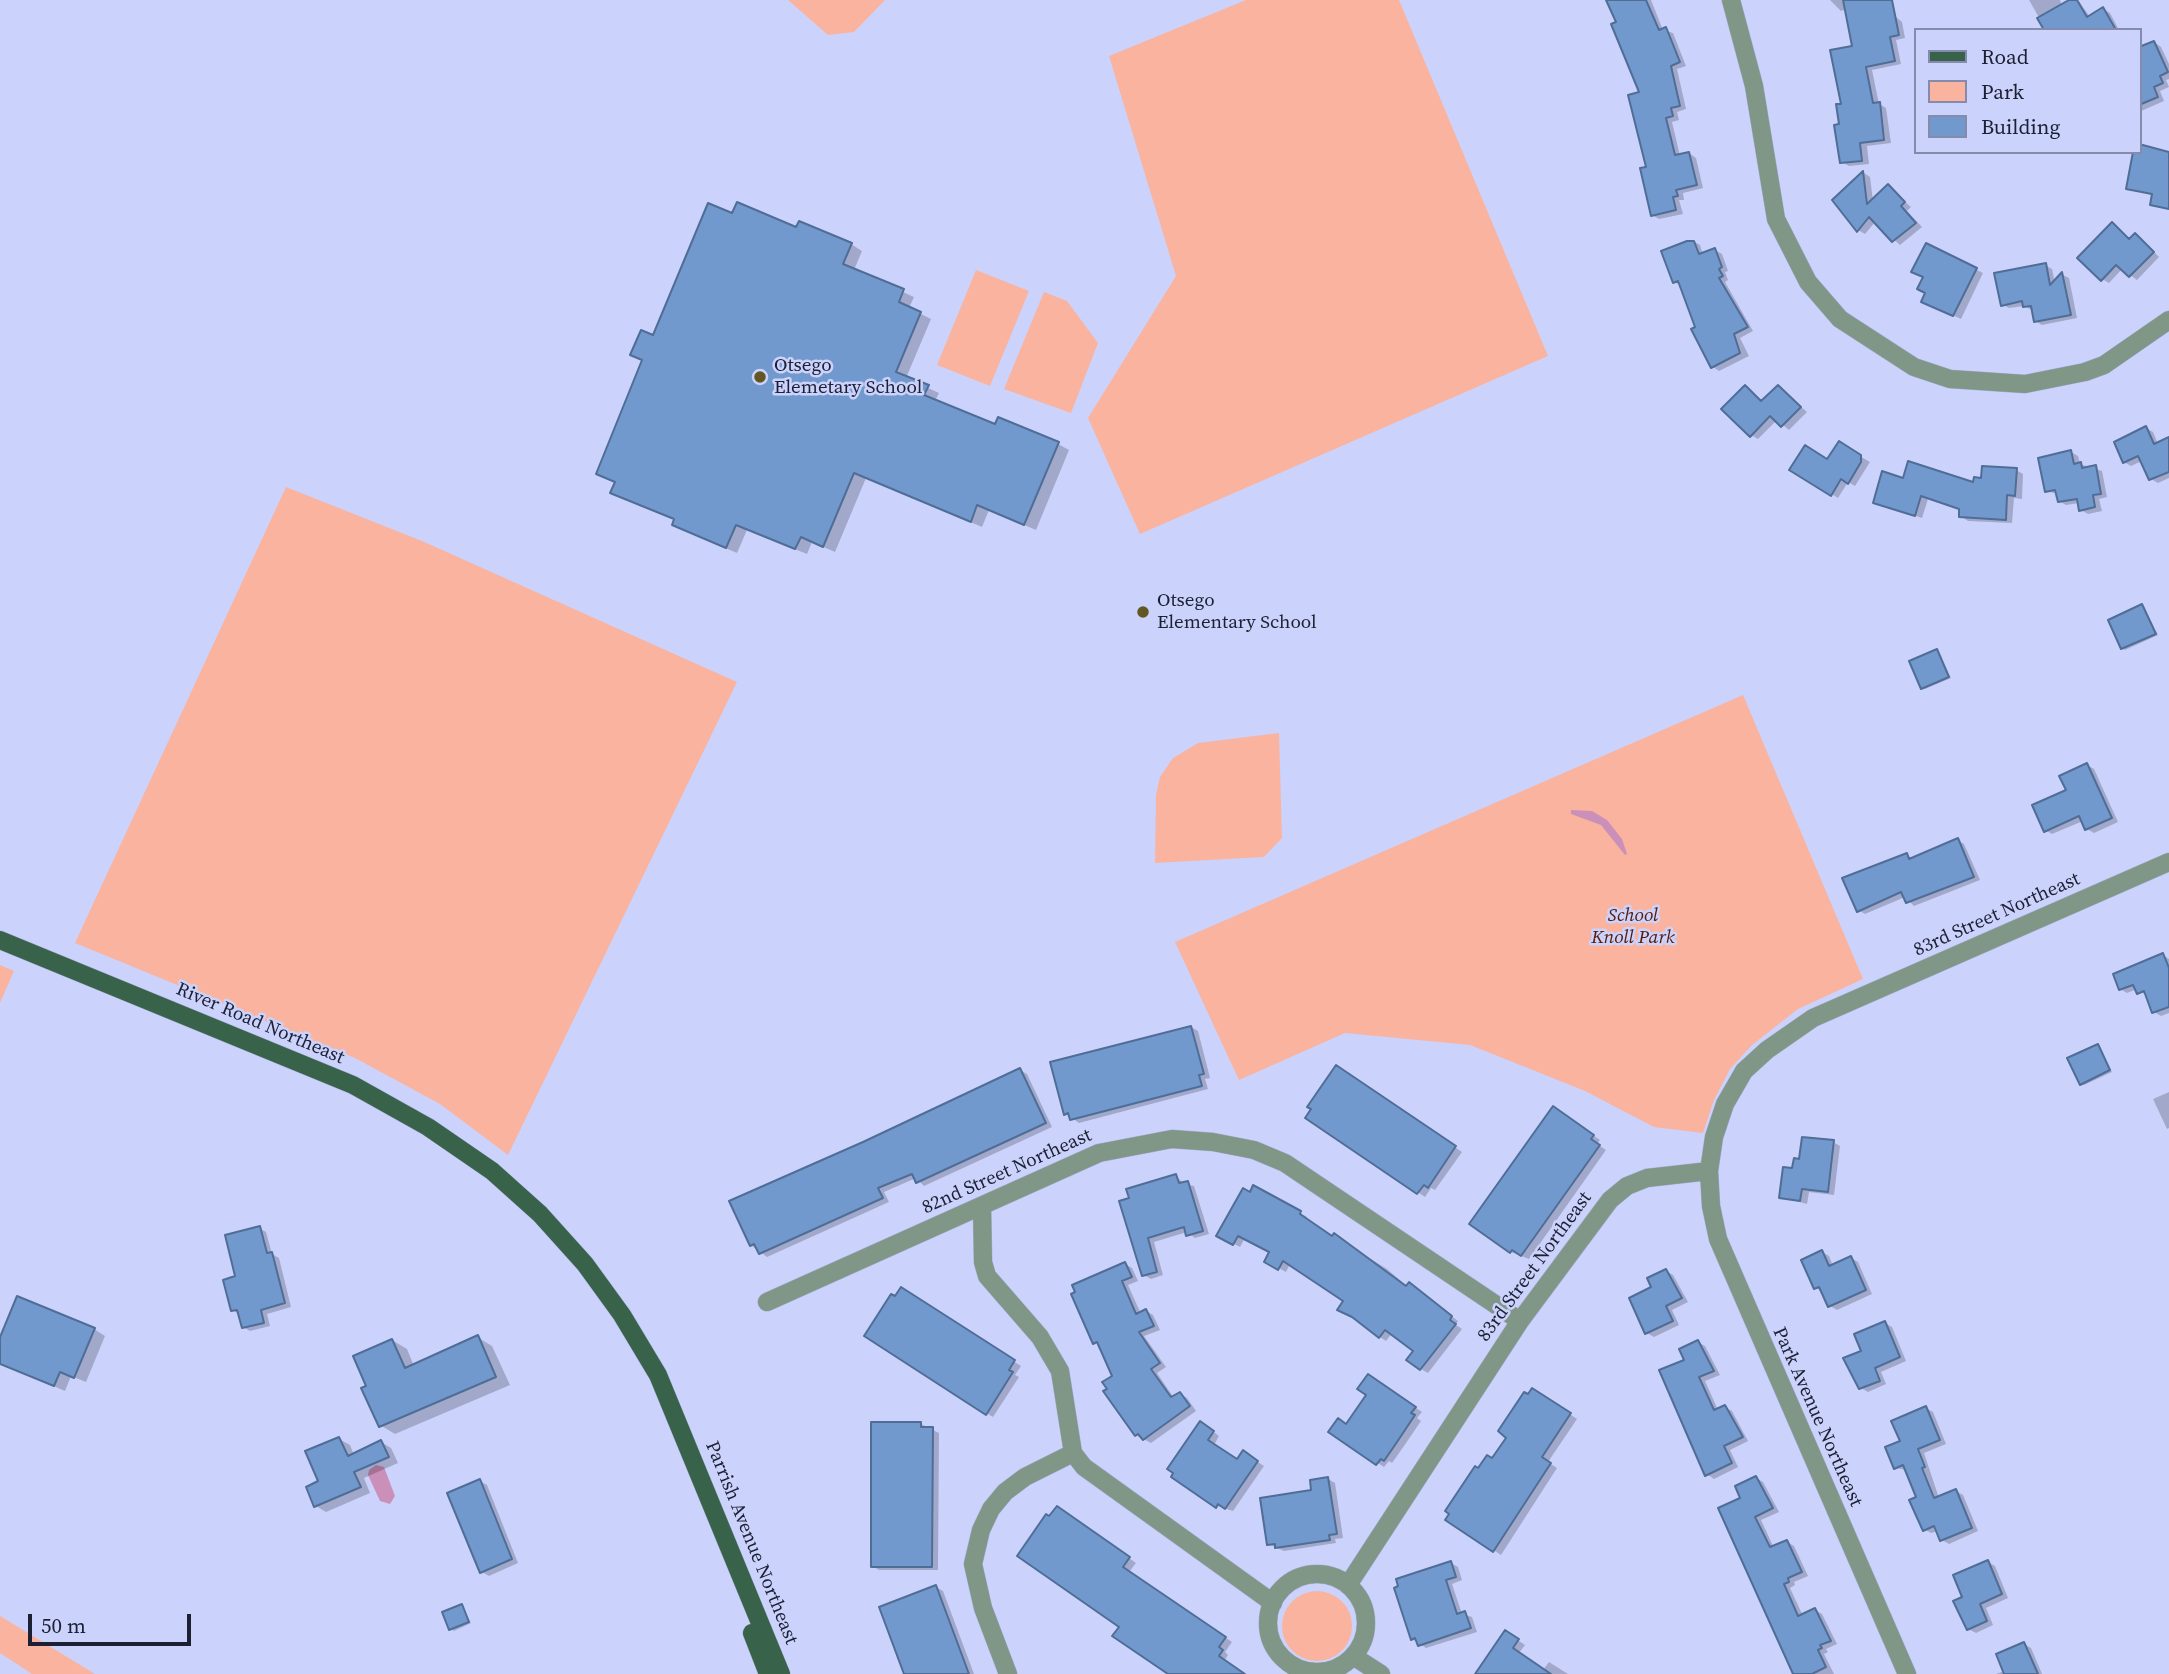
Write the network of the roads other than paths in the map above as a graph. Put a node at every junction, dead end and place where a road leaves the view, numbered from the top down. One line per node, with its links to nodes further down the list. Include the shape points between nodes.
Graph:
1 (1731, 0): 2 (street, via 1754,86 1776,219 1808,282 1840,319 1925,371 1950,379 2025,384 2104,365)
2 (2169, 320)
3 (2169, 862): 6 (street, 83rd Street Northeast, via 1788,1033 1744,1071 1725,1104)
4 (0, 940): 5 (main road, River Road Northeast, via 353,1086 428,1127)
5 (492, 1171): 10 (main road, Parrish Avenue Northeast, via 540,1214 607,1294 658,1375)
6 (1709, 1171): 9 (street, 83rd Street Northeast, via 1647,1178 1610,1200); 19 (street, Park Avenue Northeast, via 1718,1239)
7 (982, 1206): 8 (street, 82nd Street Northeast); 9 (street, 82nd Street Northeast, via 1099,1153 1142,1142 1172,1139 1254,1150 1316,1181); 11 (street, via 987,1276 1040,1337 1060,1371)
8 (767, 1302)
9 (1520, 1321): 12 (street, 83rd Street Northeast)
10 (682, 1428): 15 (main road, Parrish Avenue Northeast); 16 (main road, Parrish Avenue Northeast)
11 (1073, 1453): 13 (street, via 1084,1467); 17 (street, via 1005,1492 981,1530 973,1564)
12 (1348, 1585): 13 (street, via 1318,1574 1302,1577 1288,1584); 14 (street, via 1365,1611 1366,1627)
13 (1273, 1602): 14 (street, via 1268,1626 1272,1642 1293,1666 1325,1671)
14 (1353, 1656): 18 (street)
15 (768, 1674)
16 (781, 1674)
17 (1008, 1674)
18 (1381, 1674)
19 (1907, 1674)

